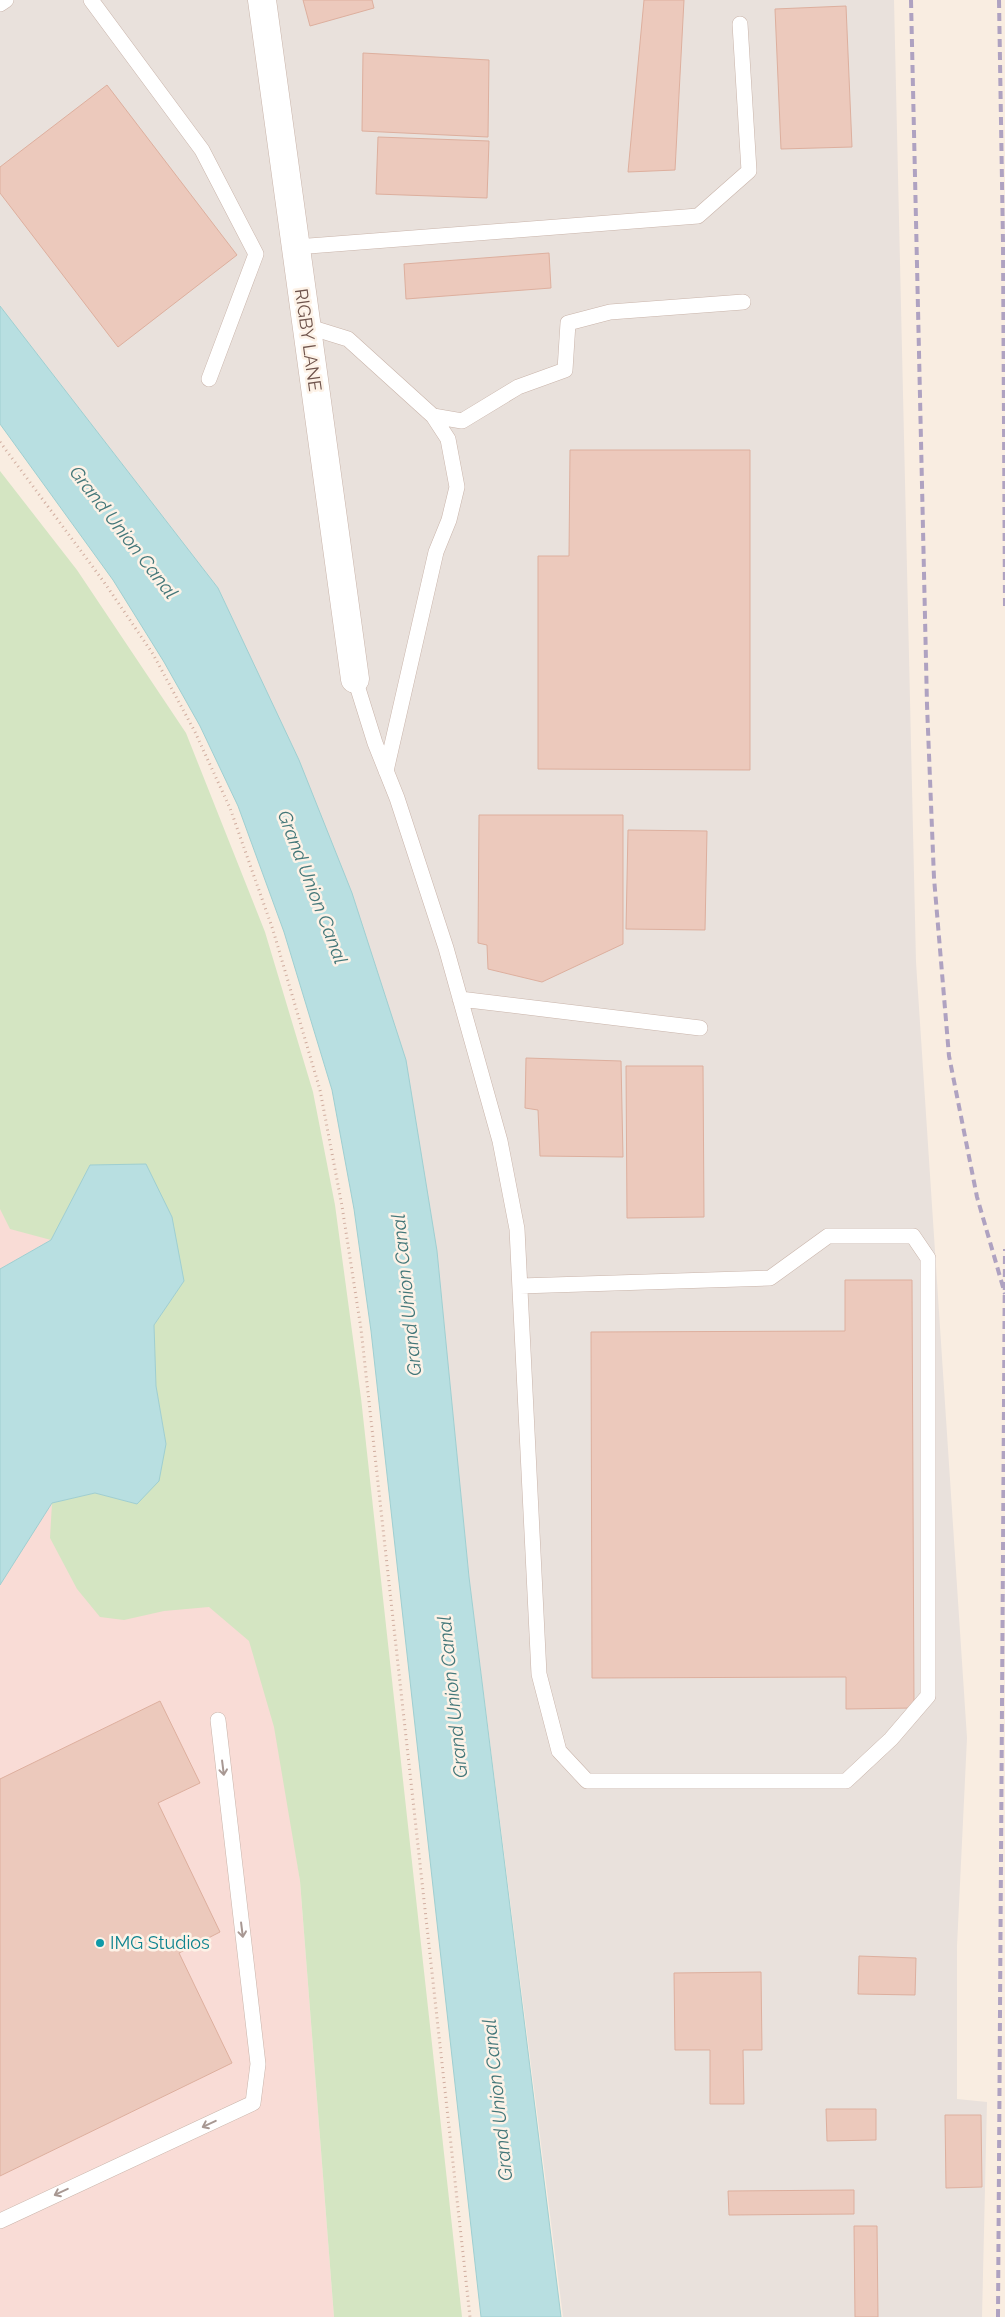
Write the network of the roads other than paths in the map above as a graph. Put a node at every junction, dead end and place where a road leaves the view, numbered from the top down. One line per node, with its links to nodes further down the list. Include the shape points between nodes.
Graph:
1 (6, 0): 4 (lane)
2 (91, 0): 9 (lane, via 202,150 256,254)
3 (262, 0): 6 (street, RIGBY LANE)
4 (0, 4)
5 (740, 24): 6 (lane, via 748,171 698,216)
6 (296, 247): 8 (street, RIGBY LANE)
7 (743, 302): 10 (lane, via 610,312 568,323 565,370 518,387 462,421)
8 (306, 326): 10 (lane, via 348,339); 11 (street, RIGBY LANE)
9 (209, 379)
10 (433, 416): 12 (lane, via 448,439 457,487 449,520 436,552)
11 (355, 679): 12 (lane)
12 (386, 771): 13 (lane)
13 (460, 999): 14 (lane); 15 (lane, via 500,1141 517,1229)
14 (700, 1028)
15 (520, 1286): 15 (lane, via 538,1674 559,1751 587,1781 846,1781 891,1739 928,1696 928,1258 913,1236 828,1236 770,1278)
16 (218, 1720): 17 (lane, one-way to 17, via 258,2064 253,2103)
17 (0, 2221)

